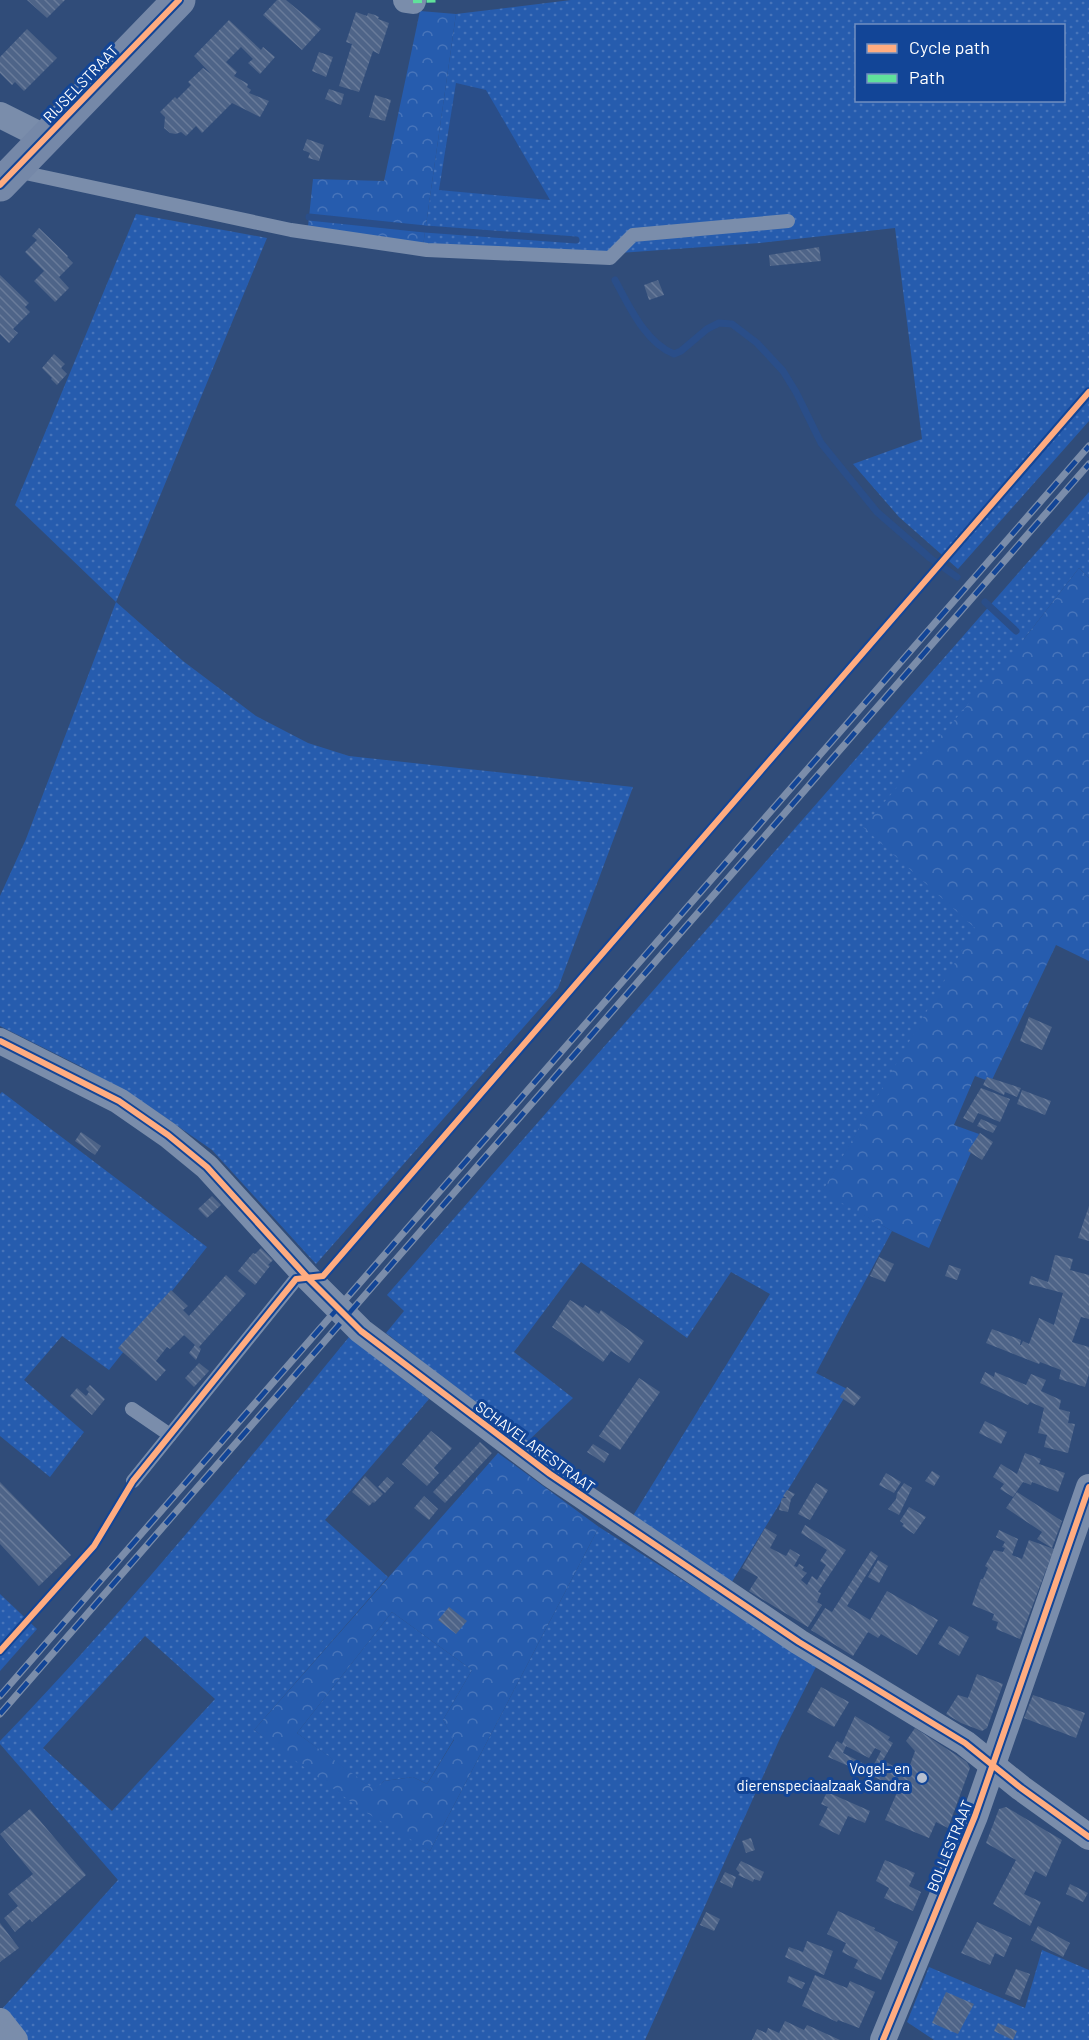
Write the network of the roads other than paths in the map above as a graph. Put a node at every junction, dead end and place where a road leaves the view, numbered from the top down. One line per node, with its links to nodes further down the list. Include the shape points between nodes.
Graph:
1 (179, 0): 3 (street, RIJSELSTRAAT)
2 (0, 115): 3 (street)
3 (46, 138): 4 (street, RIJSELSTRAAT)
4 (7, 178): 5 (lane, via 291,230 427,250 610,258 633,235)
5 (788, 220)
6 (0, 1041): 7 (street, SCHAVELARESTRAAT, via 119,1101 168,1135 207,1167)
7 (307, 1277): 9 (lane, via 296,1279); 12 (street, SCHAVELARESTRAAT, via 361,1331 550,1474 799,1642 965,1743)
8 (132, 1409): 9 (lane)
9 (170, 1435): 10 (lane)
10 (133, 1481)
11 (1089, 1486): 12 (street, BOLLESTRAAT)
12 (994, 1765): 13 (street, SCHAVELARESTRAAT); 16 (street, BOLLESTRAAT)
13 (1089, 1837)
14 (0, 2021): 15 (street)
15 (15, 2040)
16 (883, 2040)

